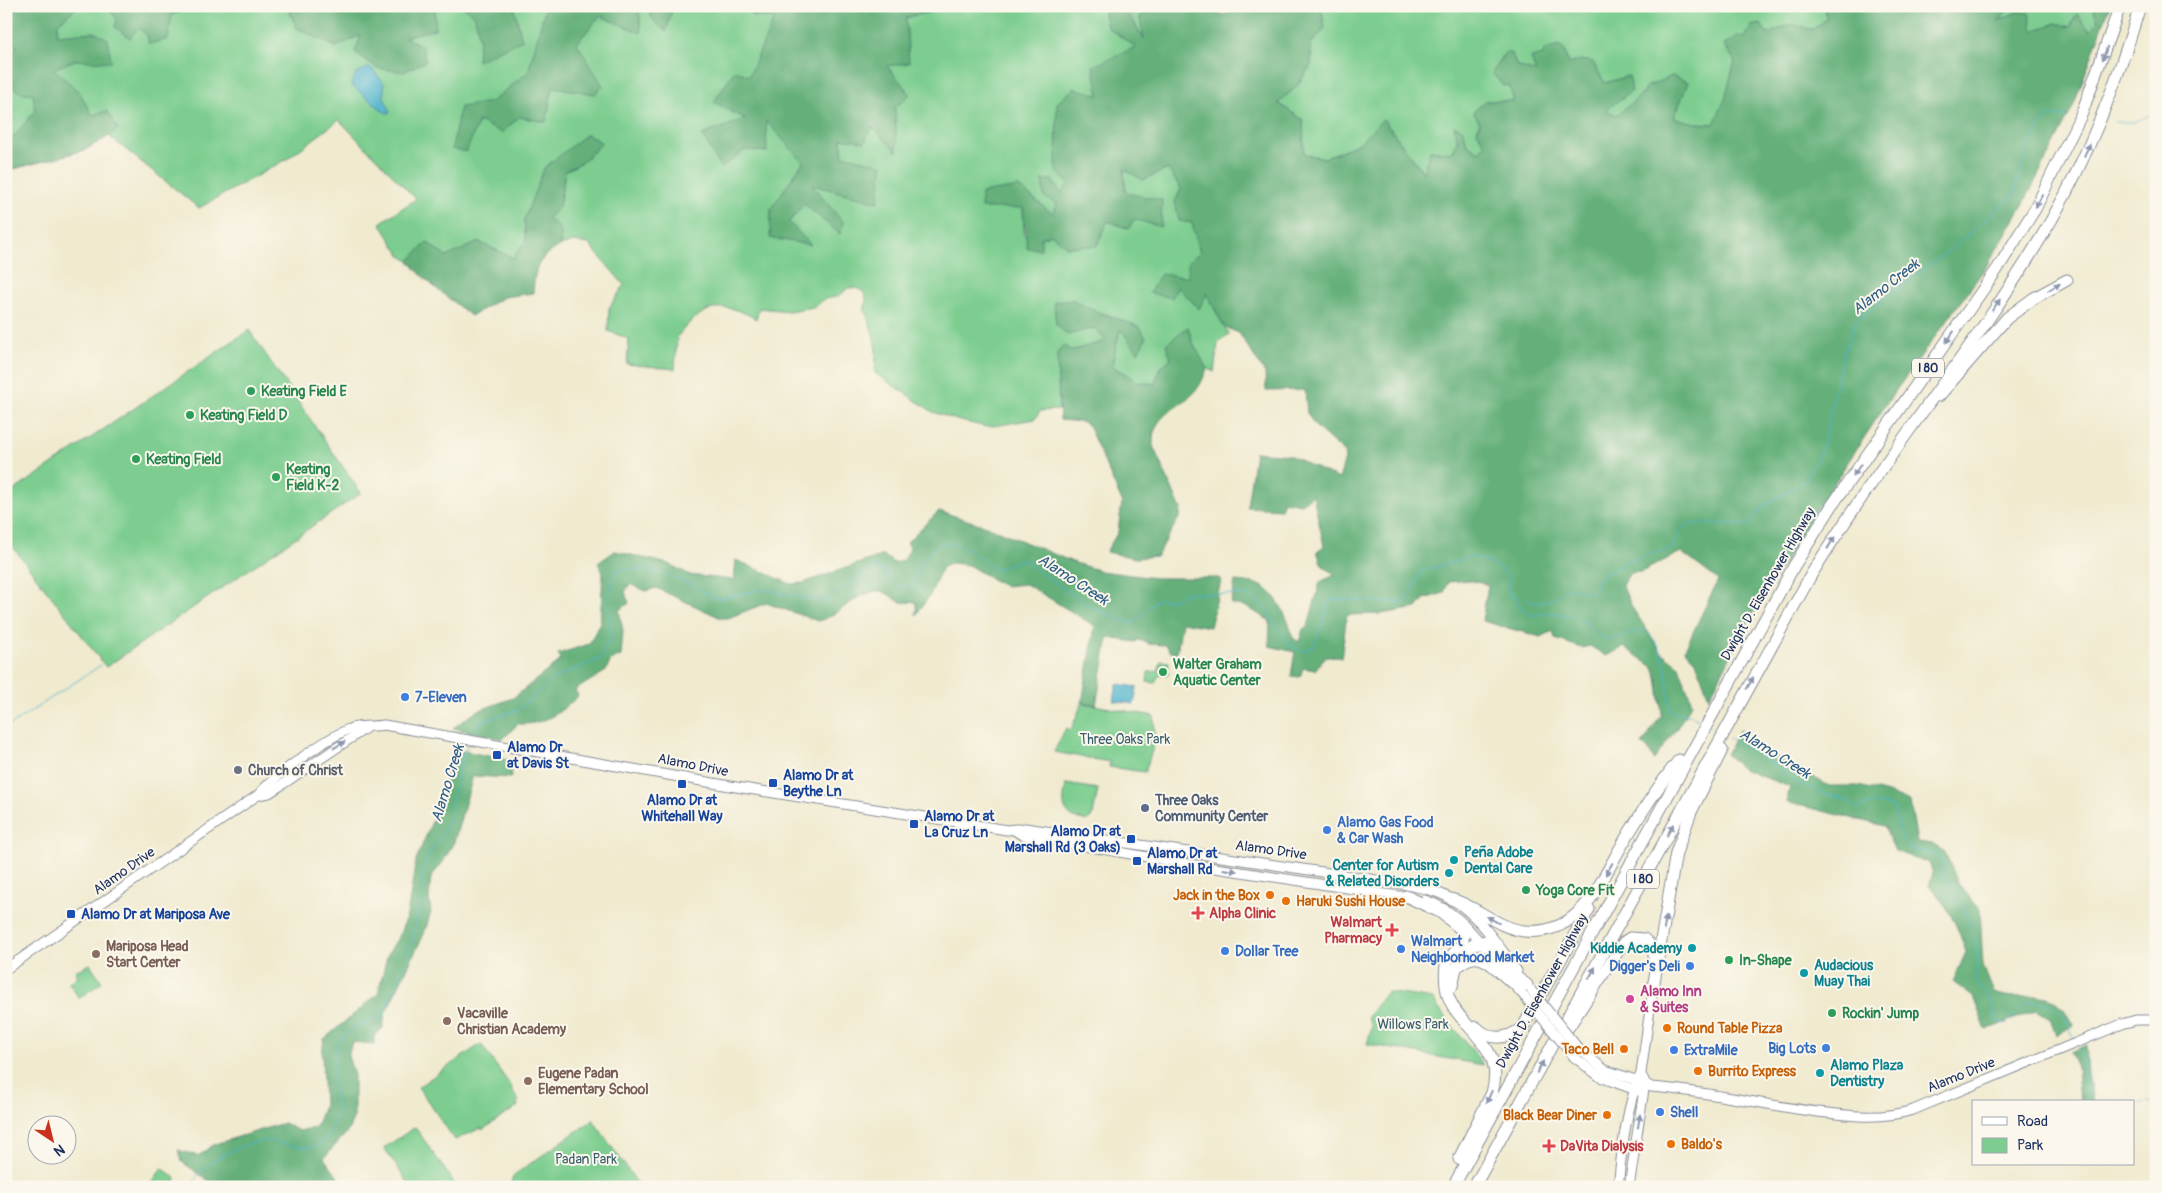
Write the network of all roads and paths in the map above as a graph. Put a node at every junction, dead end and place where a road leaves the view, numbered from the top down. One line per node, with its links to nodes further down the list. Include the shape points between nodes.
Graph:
1 (2120, 6): 6 (highway, Dwight D. Eisenhower Highway / I 80, one-way to 6, via 2082,113 2035,209 1823,520 1776,596)
2 (2140, 6): 4 (highway, I 80, one-way to 2, via 2014,279 2063,198 2110,96)
3 (2067, 280): 4 (highway, one-way to 3, via 1945,391 2007,318)
4 (1918, 416): 7 (highway, I 80, one-way to 4, via 1726,726 1829,546)
5 (367, 728): 8 (main road, Alamo Drive, via 351,728); 9 (main road, Alamo Drive, one-way to 5); 11 (main road, Alamo Drive, via 401,726 730,786)
6 (1700, 735): 12 (highway, one-way to 12, via 1635,824); 24 (highway, Dwight D. Eisenhower Highway / I 80)
7 (1721, 744): 19 (highway, one-way to 7, via 1676,853); 22 (highway, I 80, one-way to 7)
8 (316, 750): 9 (main road); 10 (main road, Alamo Drive)
9 (270, 792): 10 (main road, Alamo Drive)
10 (258, 795): 16 (main road, Alamo Drive)
11 (1014, 830): 13 (main road, Alamo Drive, one-way to 13, via 1022,835 1097,849); 14 (main road, Alamo Drive, via 1024,828 1285,865 1397,883)
12 (1596, 894): 14 (highway, one-way to 14, via 1574,918 1553,928 1535,931 1512,929 1465,903); 18 (highway, via 1523,1027 1507,1037 1497,1038 1482,1033 1454,994 1452,977 1456,968 1463,961 1480,958 1489,961)
13 (1406, 896): 15 (main road, Alamo Drive, via 1426,900 1447,910 1465,923); 17 (highway, via 1440,912 1462,930 1464,940 1446,964)
14 (1451, 899): 20 (main road, Alamo Drive, via 1476,919)
15 (1479, 941): 17 (highway, via 1456,960); 18 (main road, Alamo Drive); 20 (highway, via 1488,942)
16 (6, 969)
17 (1447, 974): 24 (highway, one-way to 24, via 1448,996 1488,1050 1495,1077 1492,1093 1455,1167)
18 (1510, 980): 20 (main road, Alamo Drive)
19 (1653, 988): 22 (highway, via 1654,949 1644,939 1630,938 1619,949 1574,1021); 23 (main road)
20 (1528, 991): 23 (main road, Alamo Drive, bridge, via 1578,1048 1605,1070); 23 (main road, Alamo Drive, bridge, via 1574,1057 1600,1077)
21 (2156, 1020): 23 (main road, Alamo Drive, via 2128,1022 1913,1110 1884,1118 1799,1110)
22 (1549, 1051): 25 (highway, I 80, one-way to 22)
23 (1642, 1084): 26 (main road); 27 (main road, one-way to 23)
24 (1451, 1187)
25 (1474, 1187)
26 (1618, 1187)
27 (1629, 1187)

